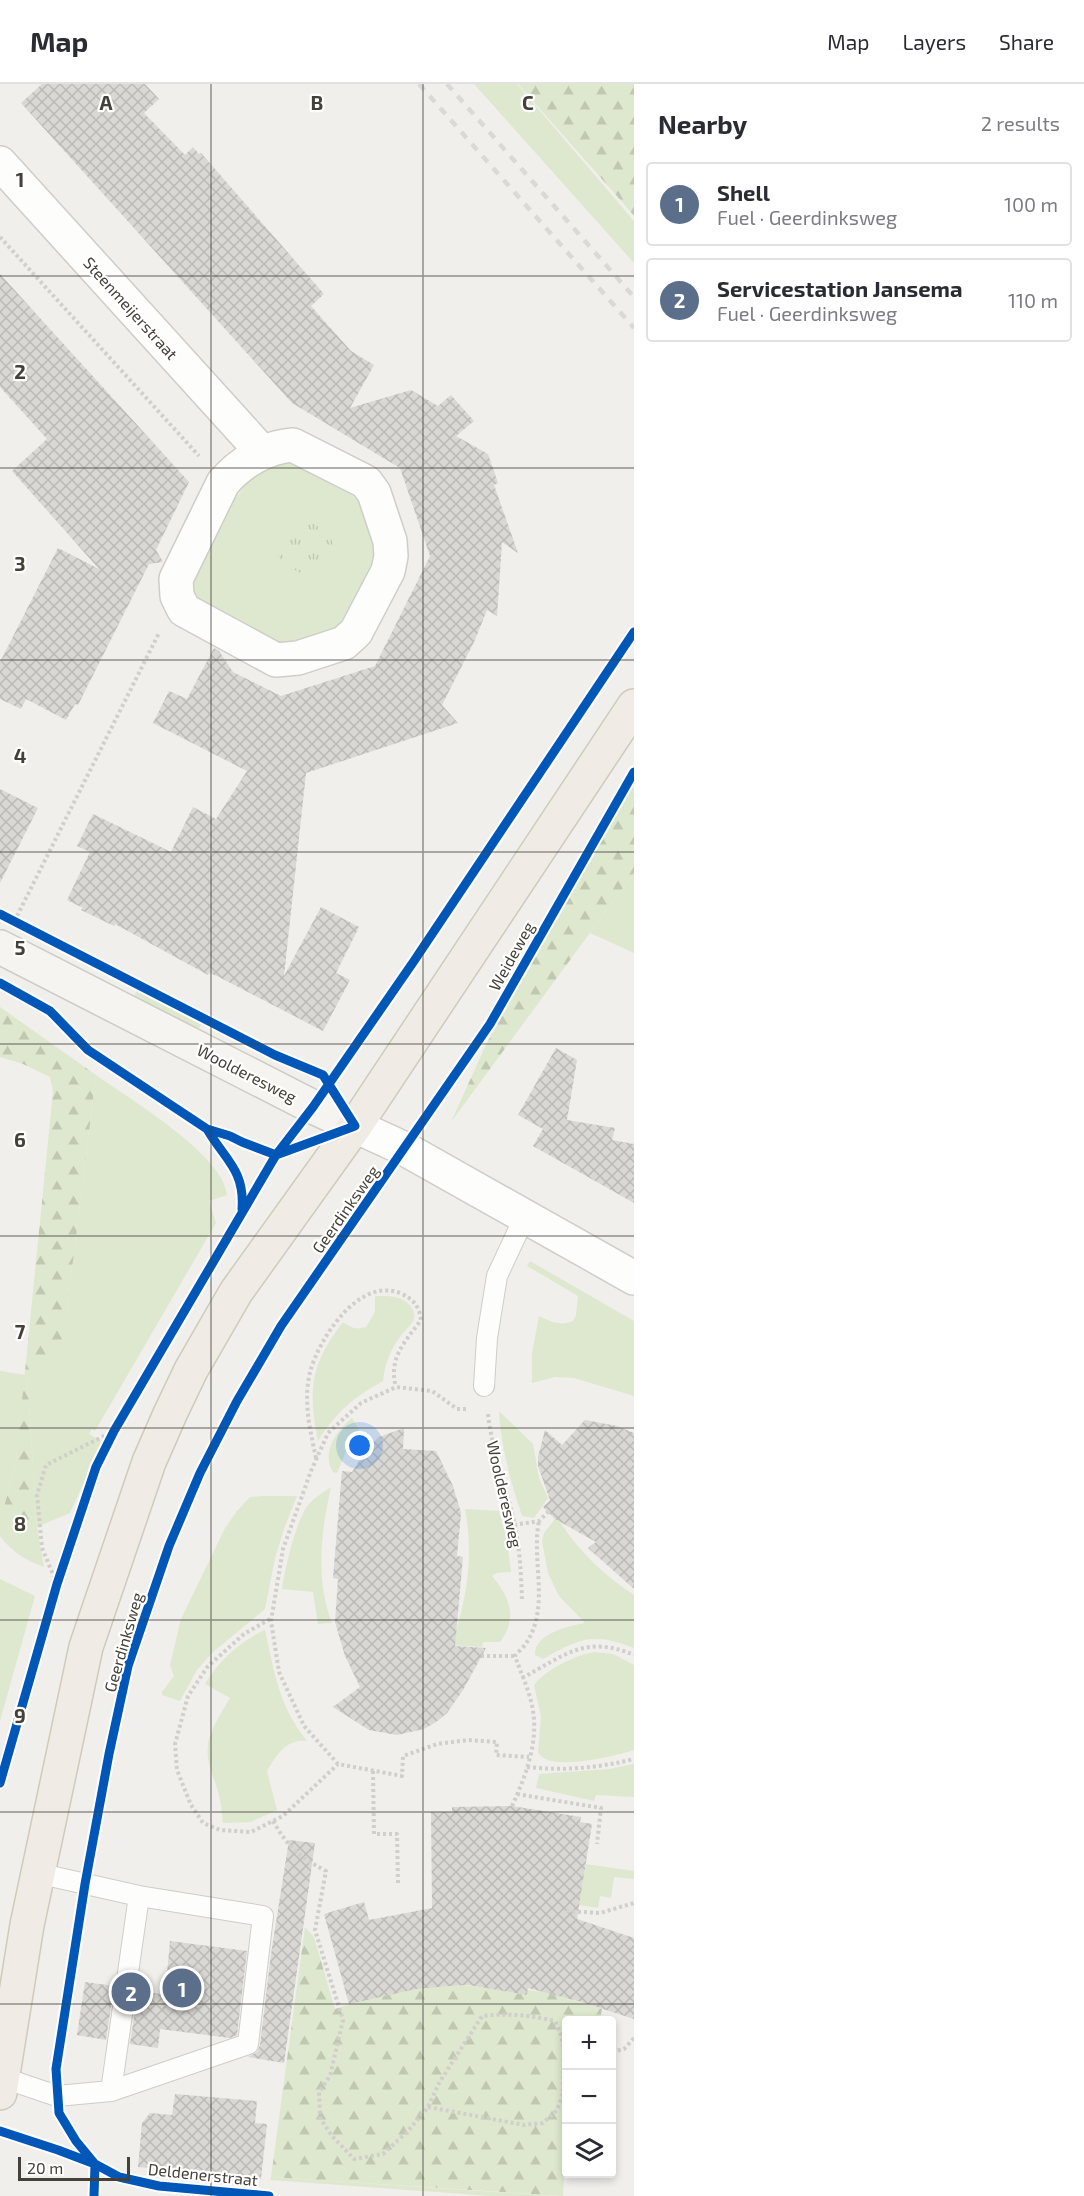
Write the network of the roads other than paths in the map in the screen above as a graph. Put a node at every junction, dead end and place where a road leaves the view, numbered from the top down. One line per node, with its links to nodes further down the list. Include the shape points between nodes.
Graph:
1 (0, 164): 2 (street, Steenmeijerstraat)
2 (262, 452): 2 (street, via 294,445 366,482 374,493 390,541 388,571 356,632 344,643 298,658 276,660 184,610 177,596 176,579 223,483)
3 (634, 706): 5 (main road, Weideweg)
4 (11, 928): 5 (street, Woolderesweg, via 313,1107)
5 (355, 1126): 6 (street, Woolderesweg, via 405,1149); 9 (main road, Geerdinksweg, via 236,1292 191,1370 153,1452 86,1647)
6 (525, 1216): 7 (street, Woolderesweg); 8 (lane, via 497,1276)
7 (634, 1278)
8 (484, 1386)
9 (37, 1874): 10 (lane); 11 (main road, Geerdinksweg)
10 (139, 1896): 12 (lane); 12 (lane, via 263,1916 248,2044)
11 (1, 2085): 12 (lane, via 57,2096)
12 (111, 2091)

